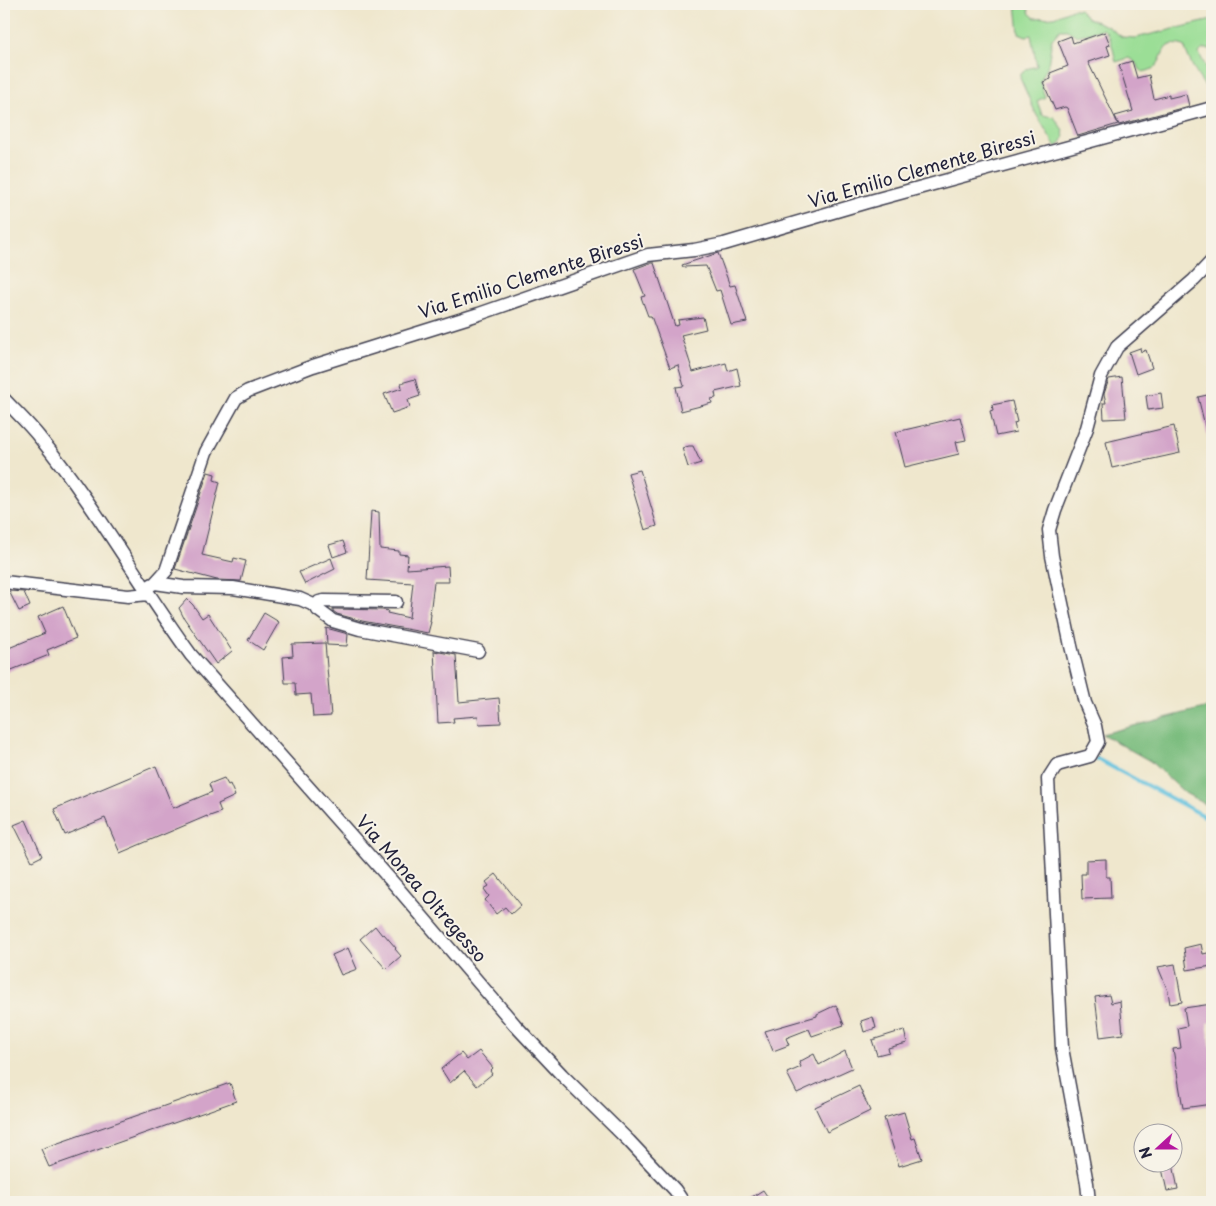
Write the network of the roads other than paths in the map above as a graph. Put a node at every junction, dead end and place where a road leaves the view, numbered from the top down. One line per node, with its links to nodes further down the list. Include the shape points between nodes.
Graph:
1 (1212, 108): 4 (street, Via Emilio Clemente Biressi, via 724,244 648,255 314,366 248,392 236,398 206,452)
2 (1212, 261): 12 (street, via 1117,348 1101,376 1087,428 1049,530 1071,646 1098,742 1090,756 1057,765 1048,779 1062,1048)
3 (4, 399): 7 (street, Via Monea Oltregesso, via 40,437)
4 (166, 571): 6 (street); 7 (street, Via Emilio Clemente Biressi)
5 (4, 582): 7 (street, via 128,596)
6 (171, 585): 7 (street); 9 (street, via 233,588 300,599)
7 (149, 588): 11 (street, Via Monea Oltregesso, via 191,654 515,1025 629,1141)
8 (396, 602): 9 (street, via 324,601)
9 (316, 606): 10 (street, via 333,621 360,629)
10 (478, 651)
11 (683, 1202)
12 (1089, 1202)

